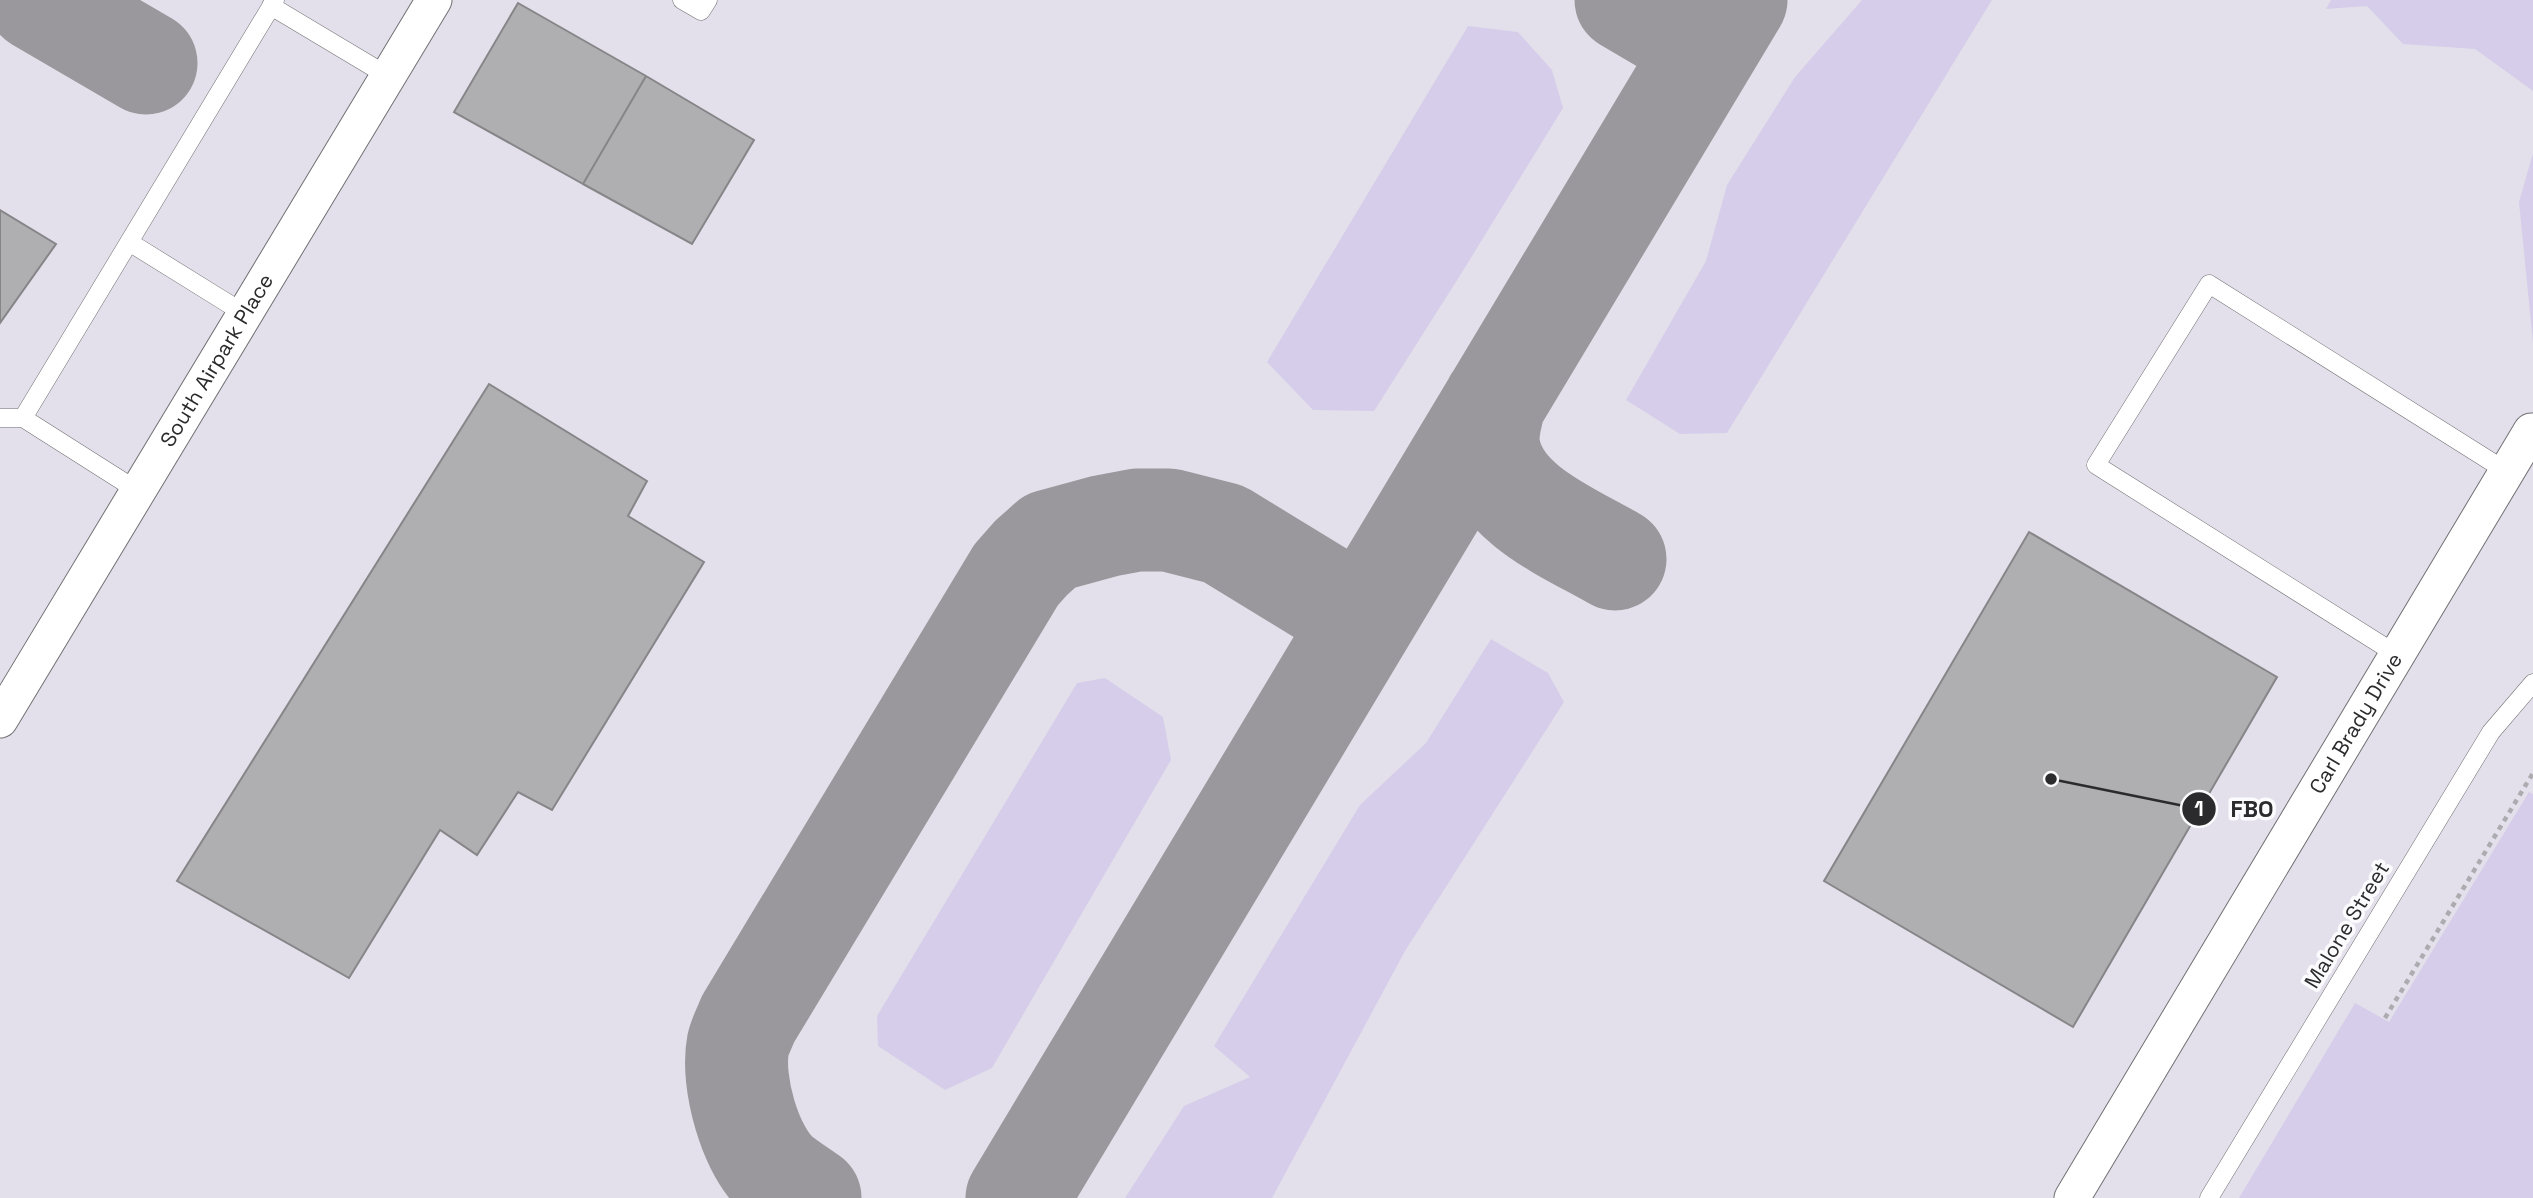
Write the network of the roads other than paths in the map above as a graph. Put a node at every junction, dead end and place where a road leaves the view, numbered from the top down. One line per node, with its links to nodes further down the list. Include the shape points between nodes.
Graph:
1 (434, 0): 5 (street, South Airpark Place)
2 (682, 0): 3 (lane, via 701,11)
3 (708, 0)
4 (273, 3): 5 (lane); 6 (lane)
5 (388, 76): 7 (street, South Airpark Place)
6 (129, 242): 7 (lane); 9 (lane)
7 (245, 314): 12 (street, South Airpark Place)
8 (0, 418): 9 (lane)
9 (23, 418): 12 (lane)
10 (2531, 430): 11 (street, Carl Brady Drive)
11 (2506, 471): 13 (street, Carl Brady Drive); 13 (lane, via 2209,284 2096,465)
12 (138, 491): 15 (street, South Airpark Place)
13 (2396, 654): 16 (street, Carl Brady Drive)
14 (2533, 683): 17 (lane, Malone Street, via 2491,732)
15 (0, 720)
16 (2072, 1198)
17 (2209, 1198)

